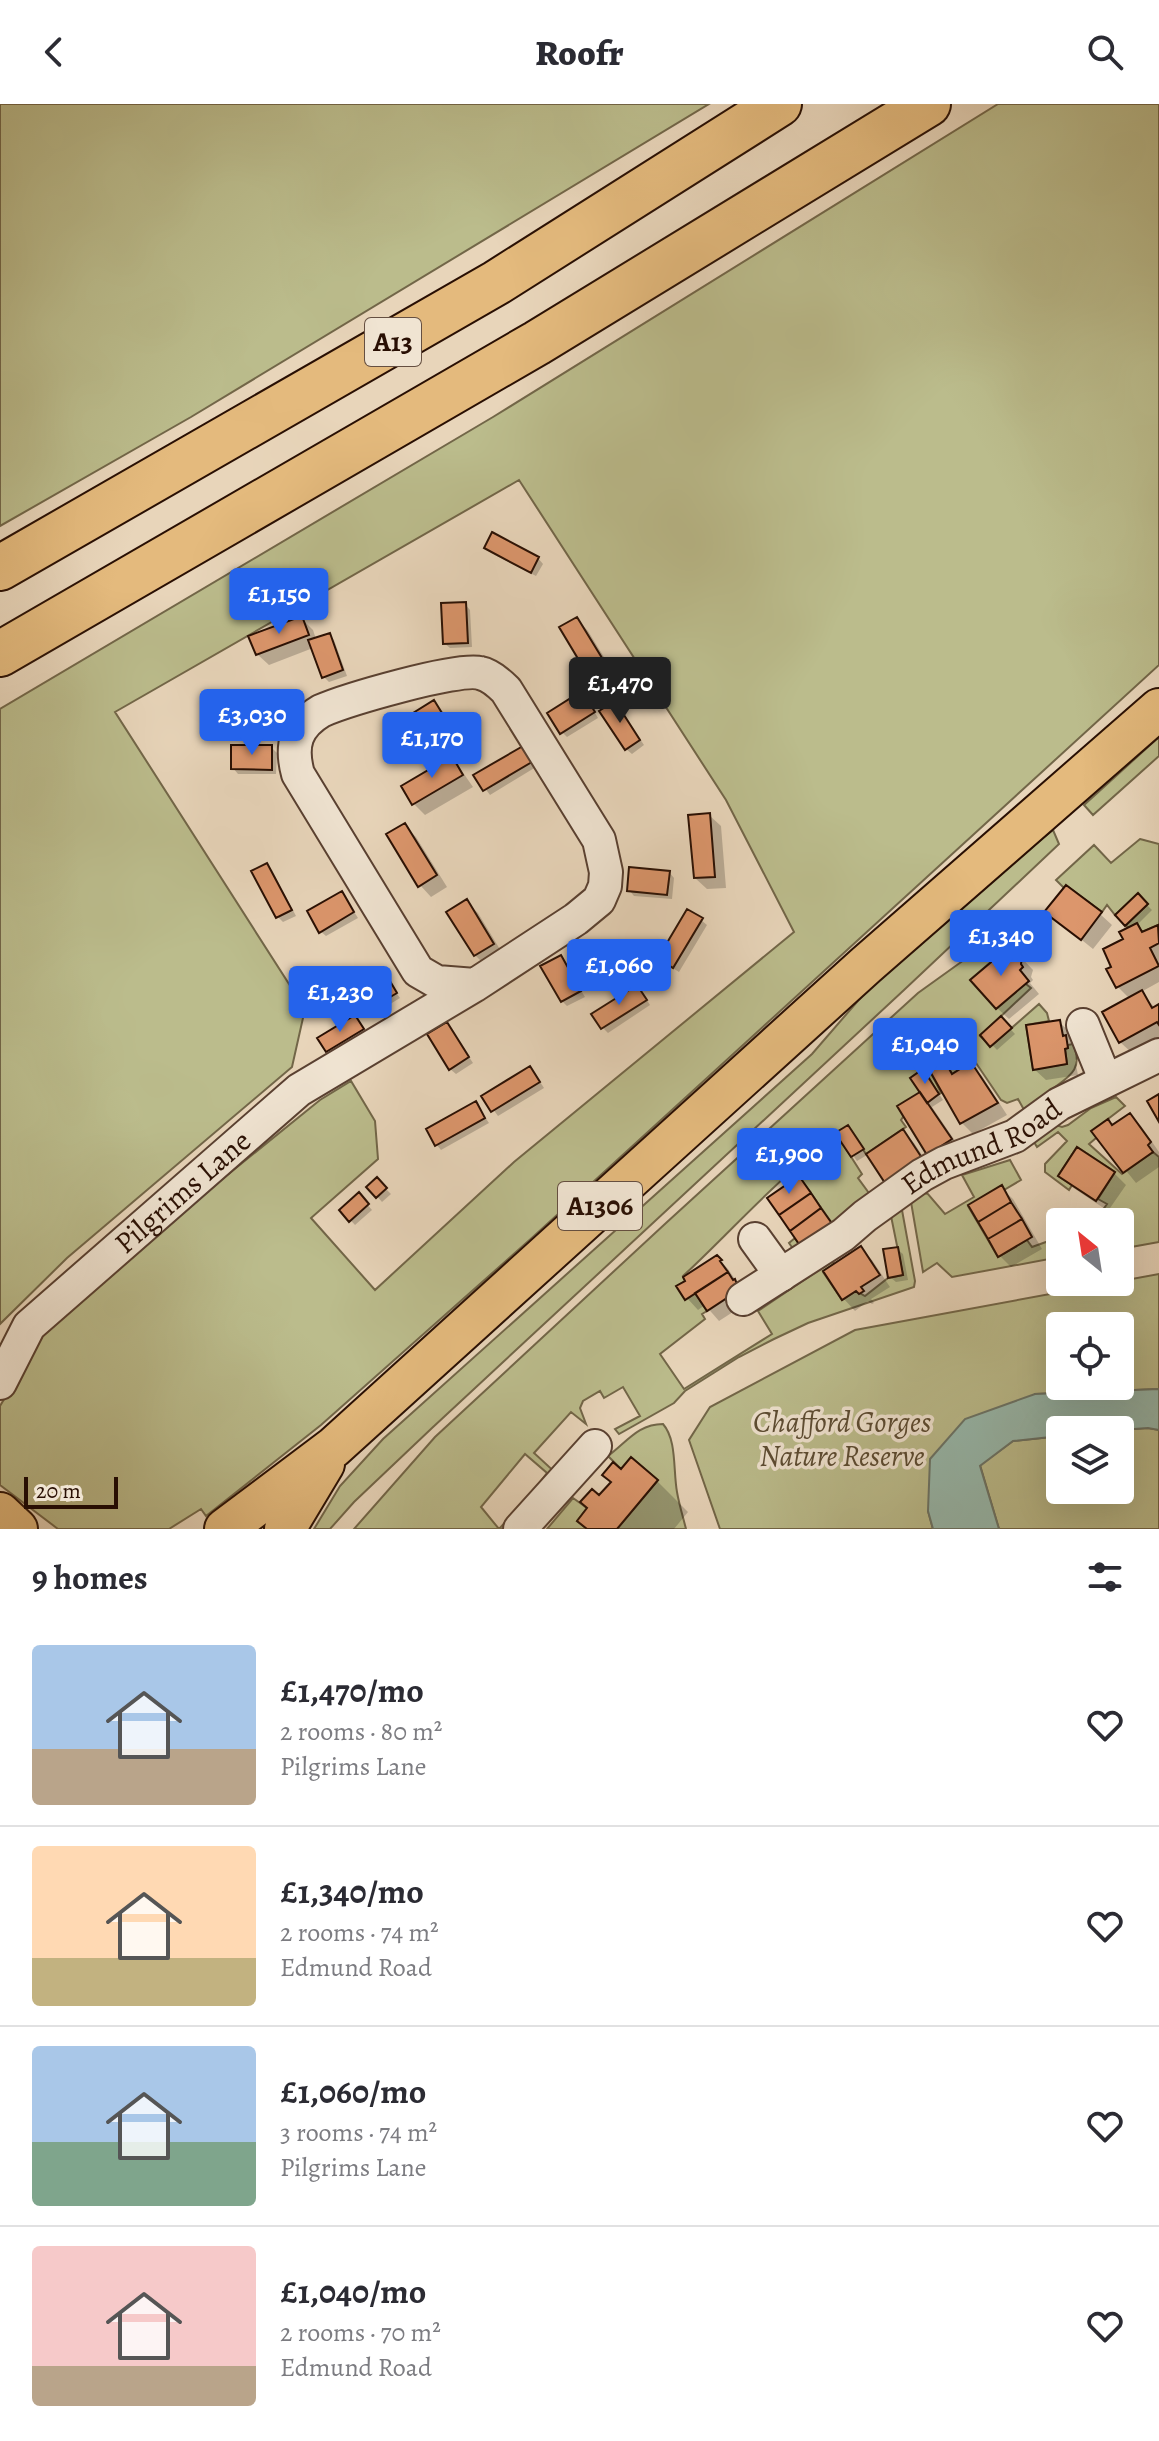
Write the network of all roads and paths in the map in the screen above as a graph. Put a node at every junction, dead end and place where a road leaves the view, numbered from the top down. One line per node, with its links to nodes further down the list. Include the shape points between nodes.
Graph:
1 (779, 104): 3 (highway, A13, via 496,283)
2 (928, 104): 4 (highway, A13, via 537,343)
3 (0, 568)
4 (0, 654)
5 (1159, 709): 17 (main road, A1306, via 866,965)
6 (418, 971): 7 (street, via 437,982); 7 (street, Pilgrims Lane, via 298,774 296,740 308,718 328,708 447,675 478,672 506,690 599,840 606,872 602,895 594,905); 9 (street)
7 (475, 985): 9 (street, Pilgrims Lane)
8 (1083, 1025): 11 (street)
9 (397, 1031): 15 (street, Pilgrims Lane, via 299,1090 29,1326)
10 (1159, 1055): 11 (street, Edmund Road)
11 (1105, 1079): 13 (street, Edmund Road, via 1015,1136 922,1175)
12 (755, 1239): 13 (street)
13 (781, 1275): 14 (street, Edmund Road)
14 (743, 1299)
15 (0, 1383)
16 (595, 1446): 22 (street)
17 (334, 1447): 20 (main road, A1306); 21 (main road, A1306)
18 (0, 1513): 19 (main road)
19 (17, 1529)
20 (225, 1529)
21 (285, 1529)
22 (520, 1529)

